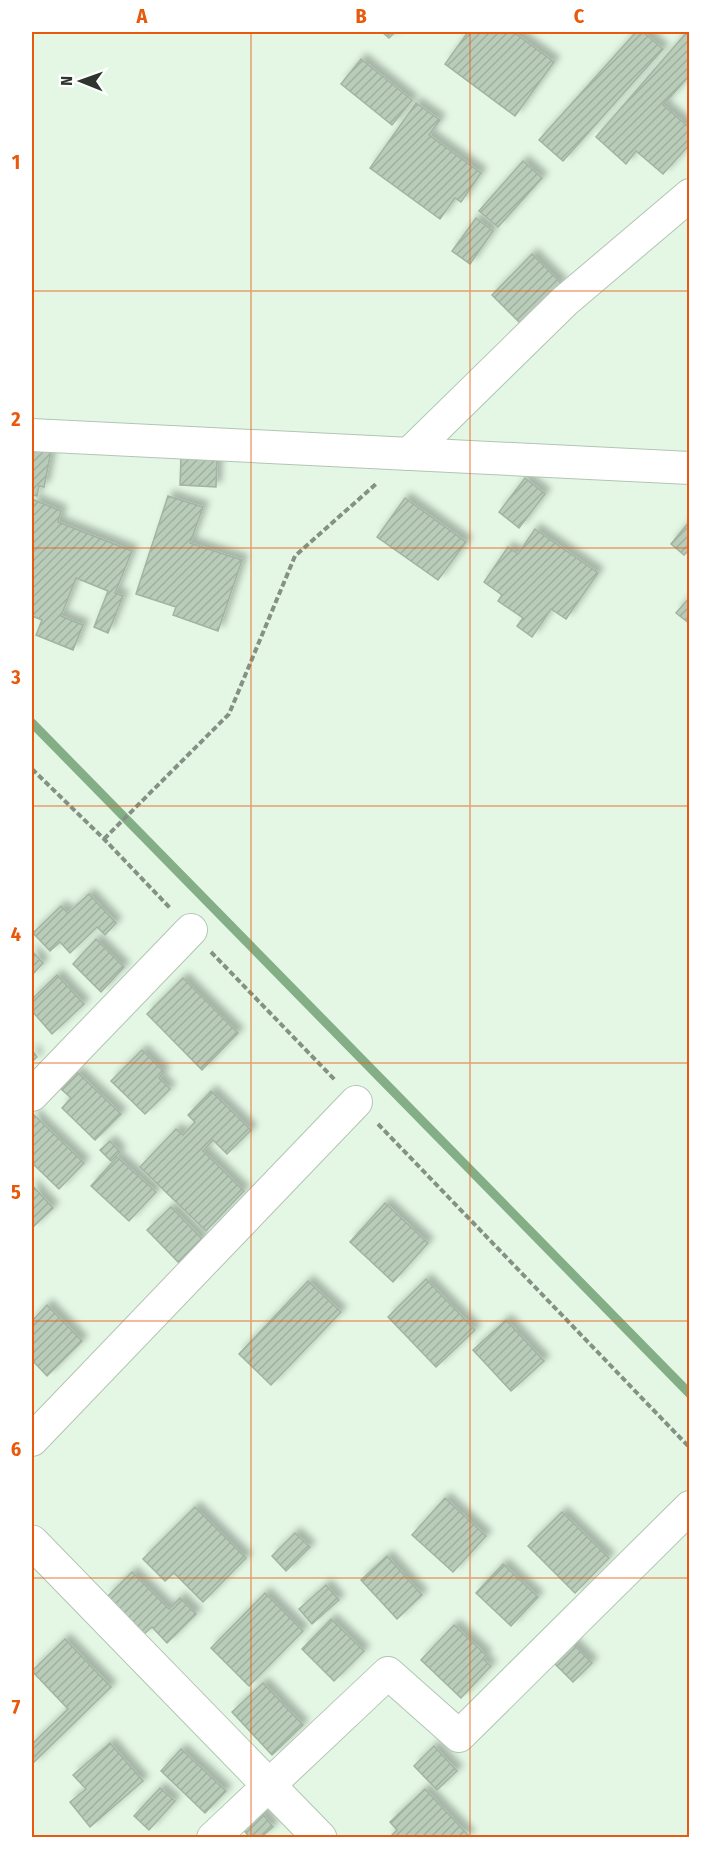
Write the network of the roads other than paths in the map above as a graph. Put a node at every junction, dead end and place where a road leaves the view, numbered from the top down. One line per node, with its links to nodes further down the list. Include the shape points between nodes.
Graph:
1 (690, 195): 3 (street, via 565,301)
2 (32, 435): 3 (street)
3 (409, 454): 4 (street)
4 (690, 468)
5 (191, 930): 6 (street)
6 (32, 1095)
7 (356, 1102): 8 (street)
8 (32, 1440)
9 (690, 1508): 11 (street, via 459,1736 388,1673)
10 (32, 1542): 11 (street)
11 (269, 1785): 12 (street); 13 (street)
12 (213, 1838)
13 (320, 1838)

